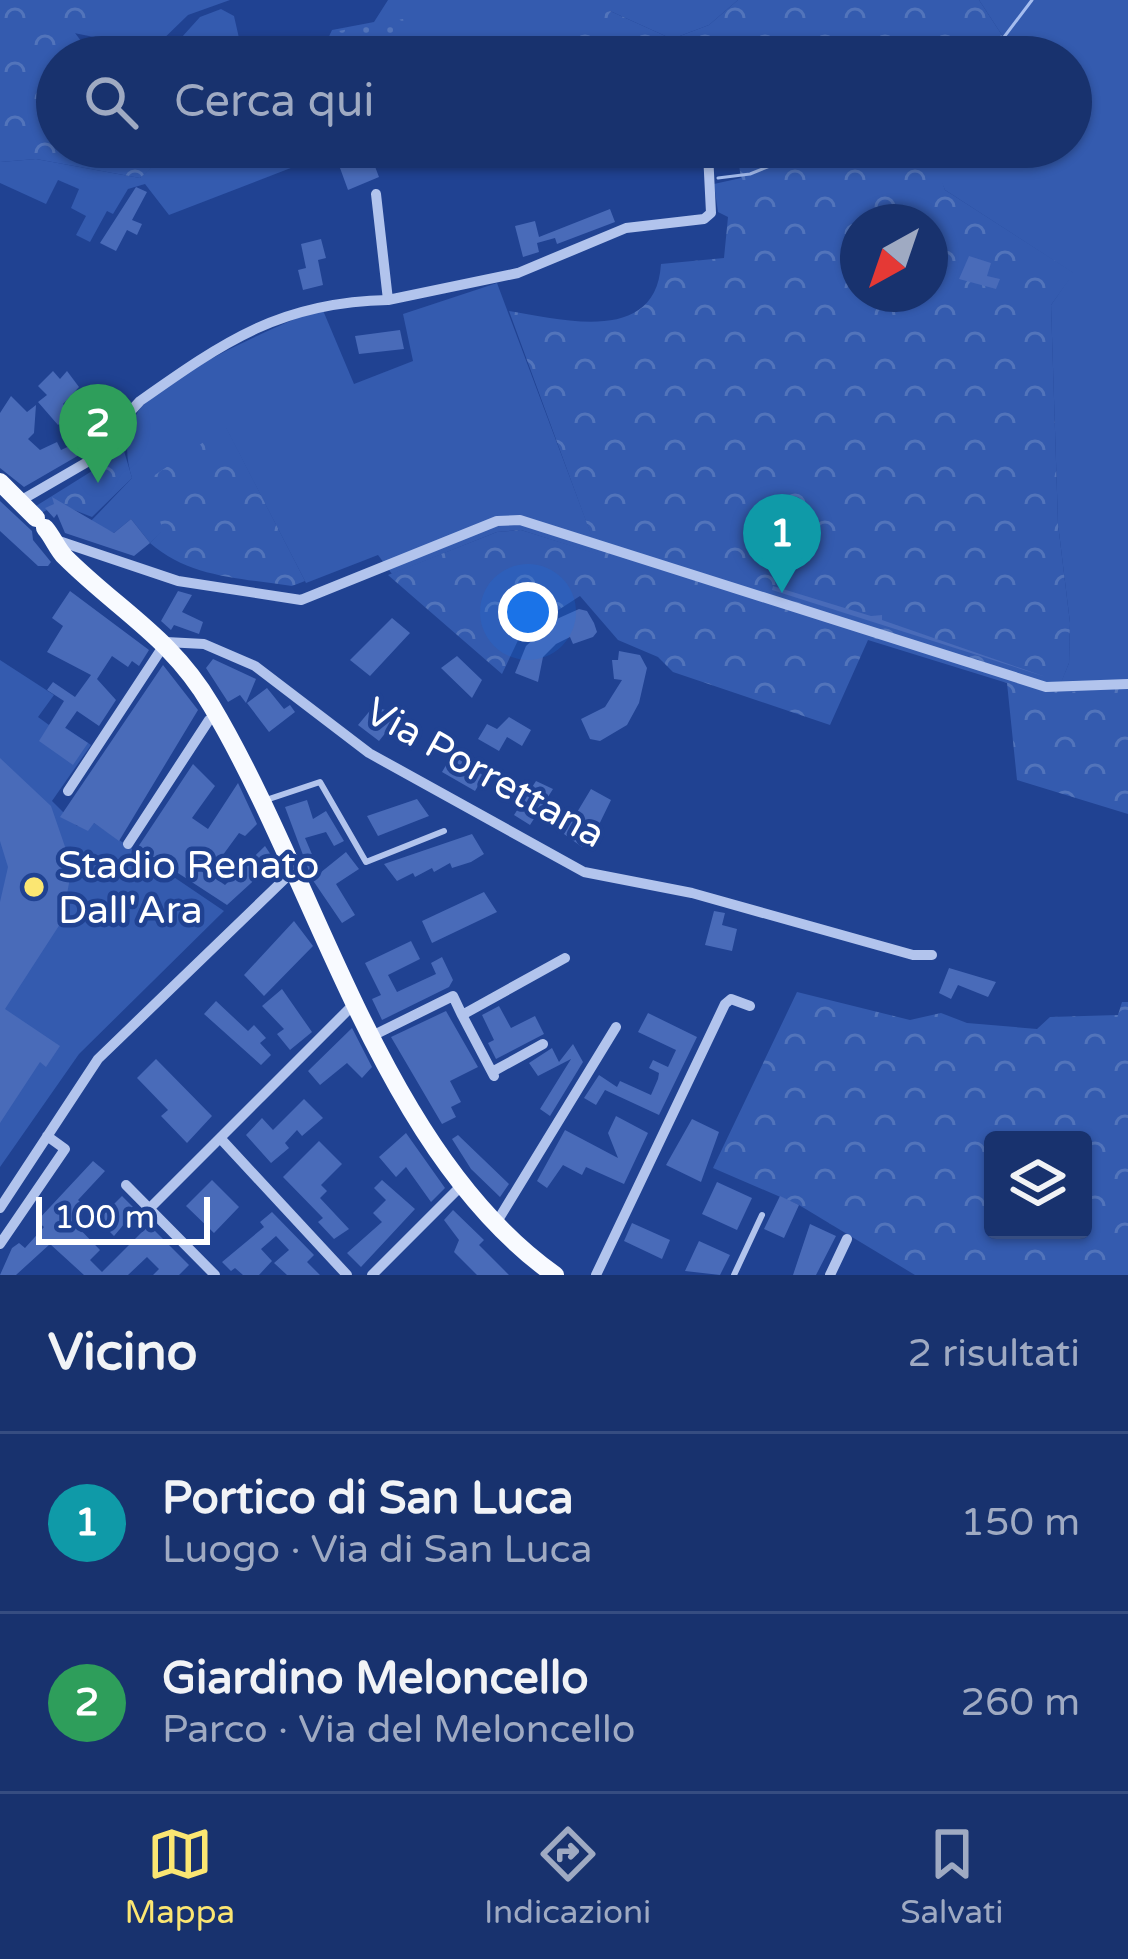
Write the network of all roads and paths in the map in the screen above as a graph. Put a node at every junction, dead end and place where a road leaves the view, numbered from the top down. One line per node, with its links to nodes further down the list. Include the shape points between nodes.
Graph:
1 (709, 168): 3 (street, via 711,213 704,219 626,228 518,274)
2 (376, 194): 3 (street)
3 (388, 300): 5 (street, via 325,302 244,333 140,401 120,443)
4 (0, 482): 5 (main road, Via Porrettana)
5 (20, 501): 6 (main road, Via Porrettana)
6 (45, 528): 7 (main road, Via Porrettana, via 65,557); 8 (street, via 178,580 301,599 497,521 520,520 1046,687)
7 (166, 642): 9 (main road, Via Porrettana); 10 (street); 15 (street, Via Porrettana, via 204,644 255,666 368,753 584,872)
8 (1128, 684)
9 (218, 717): 11 (main road, Via Porrettana); 13 (street)
10 (68, 791)
11 (262, 801): 12 (lane, via 320,782 366,862); 14 (main road, Via Porrettana)
12 (444, 831)
13 (128, 844)
14 (295, 869): 17 (main road, Via Porrettana); 23 (street, via 98,1059)
15 (932, 955)
16 (565, 958): 19 (street)
17 (358, 1001): 21 (main road, Via Porrettana); 24 (street)
18 (750, 1006): 38 (street, via 731,998 724,1004)
19 (462, 1015): 21 (street, via 453,996); 22 (street, via 493,1074)
20 (616, 1027): 31 (street)
21 (374, 1035): 26 (main road, Via Porrettana)
22 (543, 1044)
23 (47, 1136): 27 (street); 30 (street, via 65,1149)
24 (221, 1139): 28 (street); 36 (street)
25 (126, 1185): 28 (street)
26 (460, 1187): 31 (main road, Via Porrettana); 37 (street)
27 (1, 1207): 30 (street)
28 (149, 1209): 35 (street)
29 (762, 1215): 39 (lane)
30 (19, 1217): 33 (street)
31 (495, 1225): 34 (main road, Via Porrettana)
32 (847, 1239): 40 (street)
33 (0, 1244)
34 (542, 1272)
35 (215, 1275)
36 (347, 1275)
37 (372, 1275)
38 (596, 1275)
39 (734, 1275)
40 (830, 1275)

